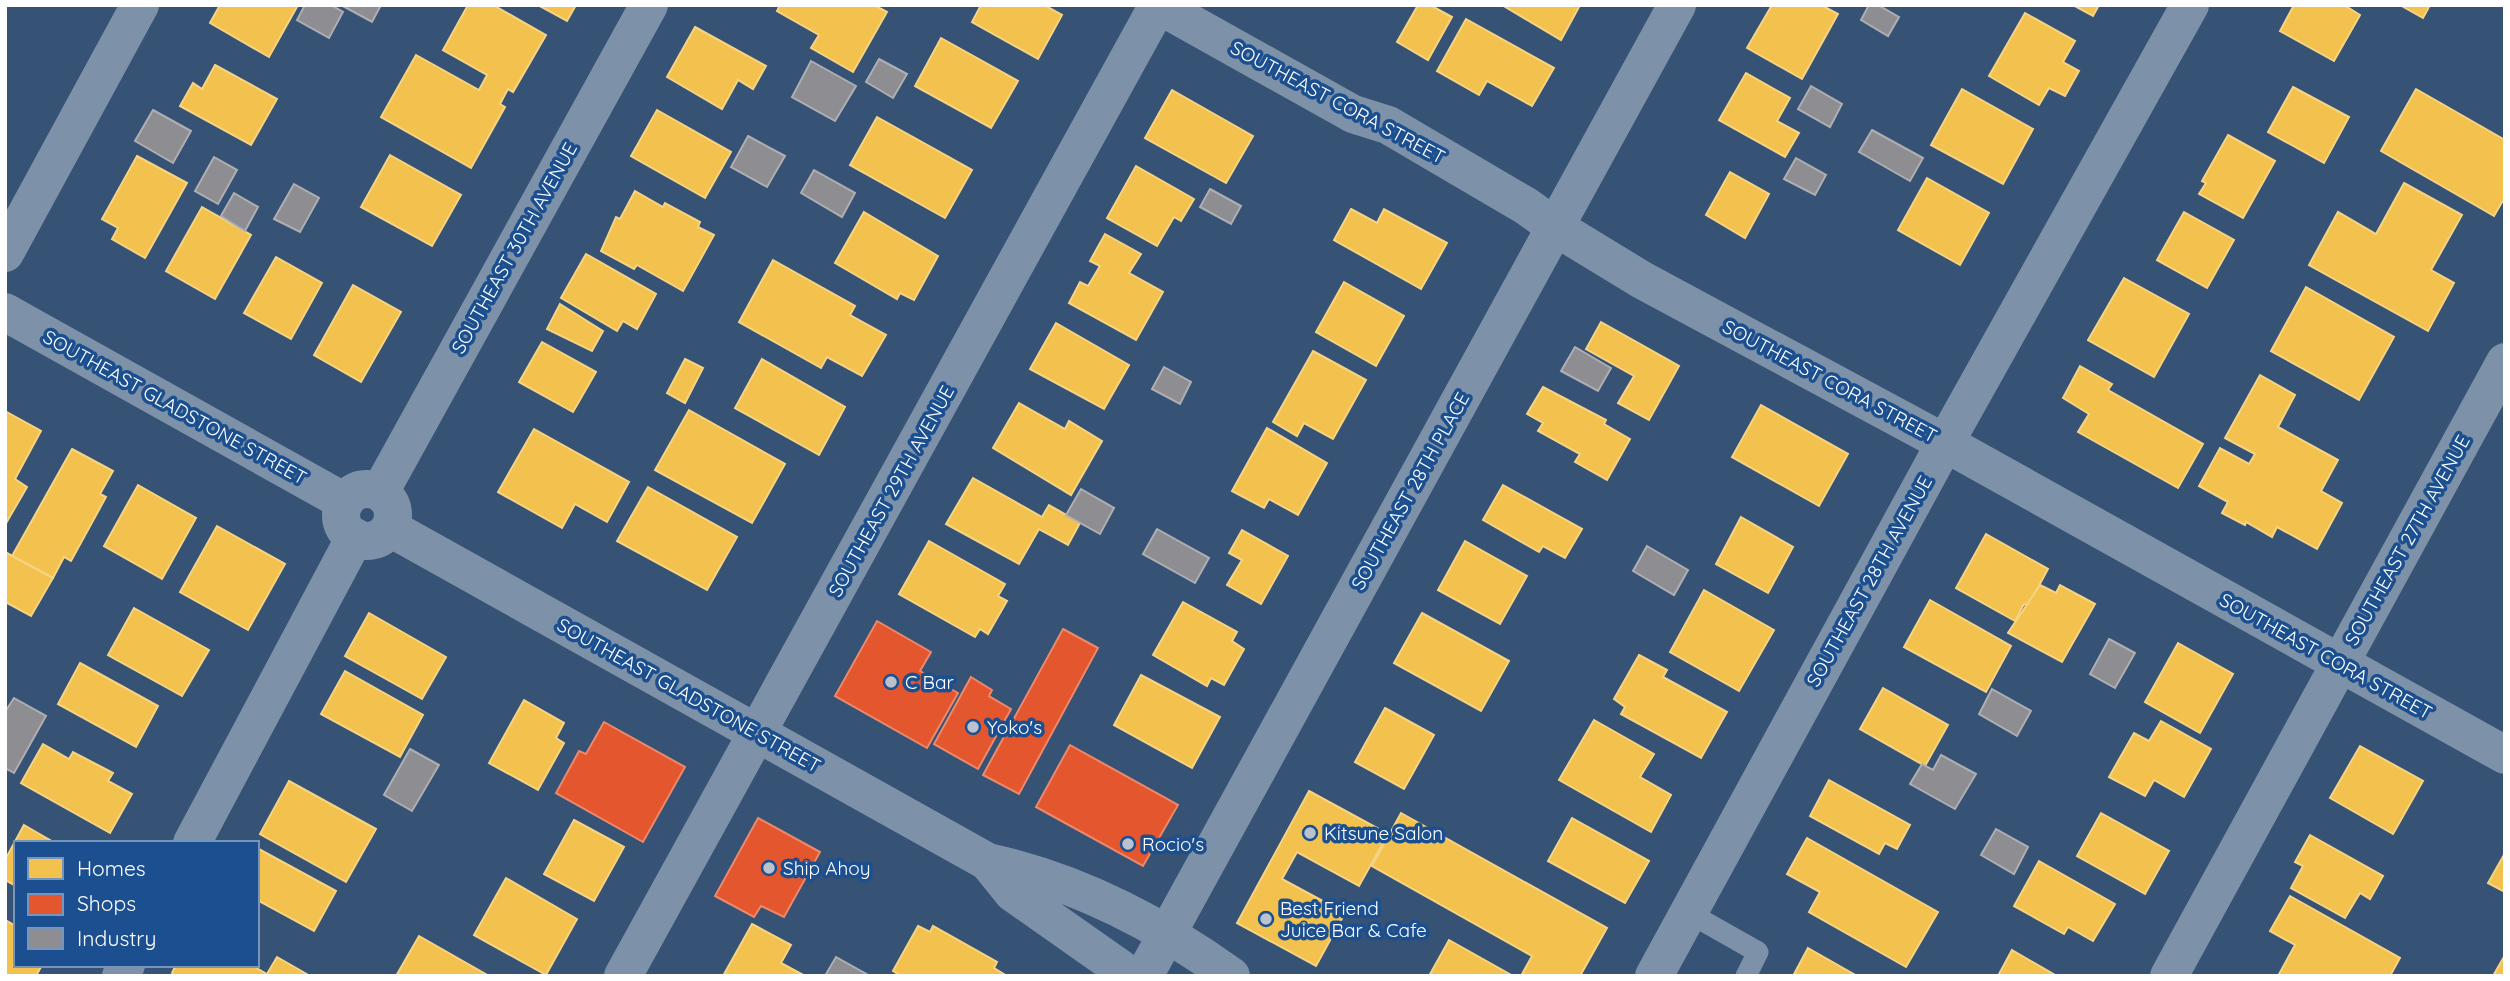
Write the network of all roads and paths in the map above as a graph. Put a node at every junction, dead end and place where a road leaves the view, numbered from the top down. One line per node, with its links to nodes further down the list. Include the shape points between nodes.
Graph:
1 (140, 5): 7 (street)
2 (649, 5): 11 (street, SOUTHEAST 30TH AVENUE)
3 (1158, 5): 6 (street, SOUTHEAST CORA STREET, via 1353,114 1388,125); 13 (street, SOUTHEAST 29TH AVENUE)
4 (1676, 5): 6 (street, SOUTHEAST 28TH PLACE)
5 (2190, 5): 10 (street, SOUTHEAST 28TH AVENUE)
6 (1555, 227): 10 (street, SOUTHEAST CORA STREET, via 1642,280); 18 (street, SOUTHEAST 28TH PLACE)
7 (5, 253)
8 (5, 312): 11 (street, SOUTHEAST GLADSTONE STREET)
9 (2505, 362): 12 (street, SOUTHEAST 27TH AVENUE)
10 (1945, 443): 12 (street, SOUTHEAST CORA STREET); 17 (street, SOUTHEAST 28TH AVENUE)
11 (367, 515): 13 (street, SOUTHEAST GLADSTONE STREET); 15 (street, SOUTHEAST 30TH AVENUE)
12 (2339, 663): 14 (street, SOUTHEAST CORA STREET); 25 (street, SOUTHEAST 27TH AVENUE)
13 (757, 733): 16 (street, SOUTHEAST GLADSTONE STREET); 19 (street, SOUTHEAST 29TH AVENUE)
14 (2505, 755)
15 (193, 841)
16 (988, 862): 18 (street, SOUTHEAST GLADSTONE STREET, via 1025,870); 20 (street, SOUTHEAST GLADSTONE STREET, via 1013,893)
17 (1689, 913): 23 (street, SOUTHEAST 28TH AVENUE); 24 (lane, via 1758,952)
18 (1167, 934): 21 (street, SOUTHEAST 28TH PLACE); 22 (street, SOUTHEAST GLADSTONE STREET)
19 (623, 976)
20 (1130, 976)
21 (1144, 976)
22 (1231, 976)
23 (1654, 976)
24 (1746, 976)
25 (2169, 976)

